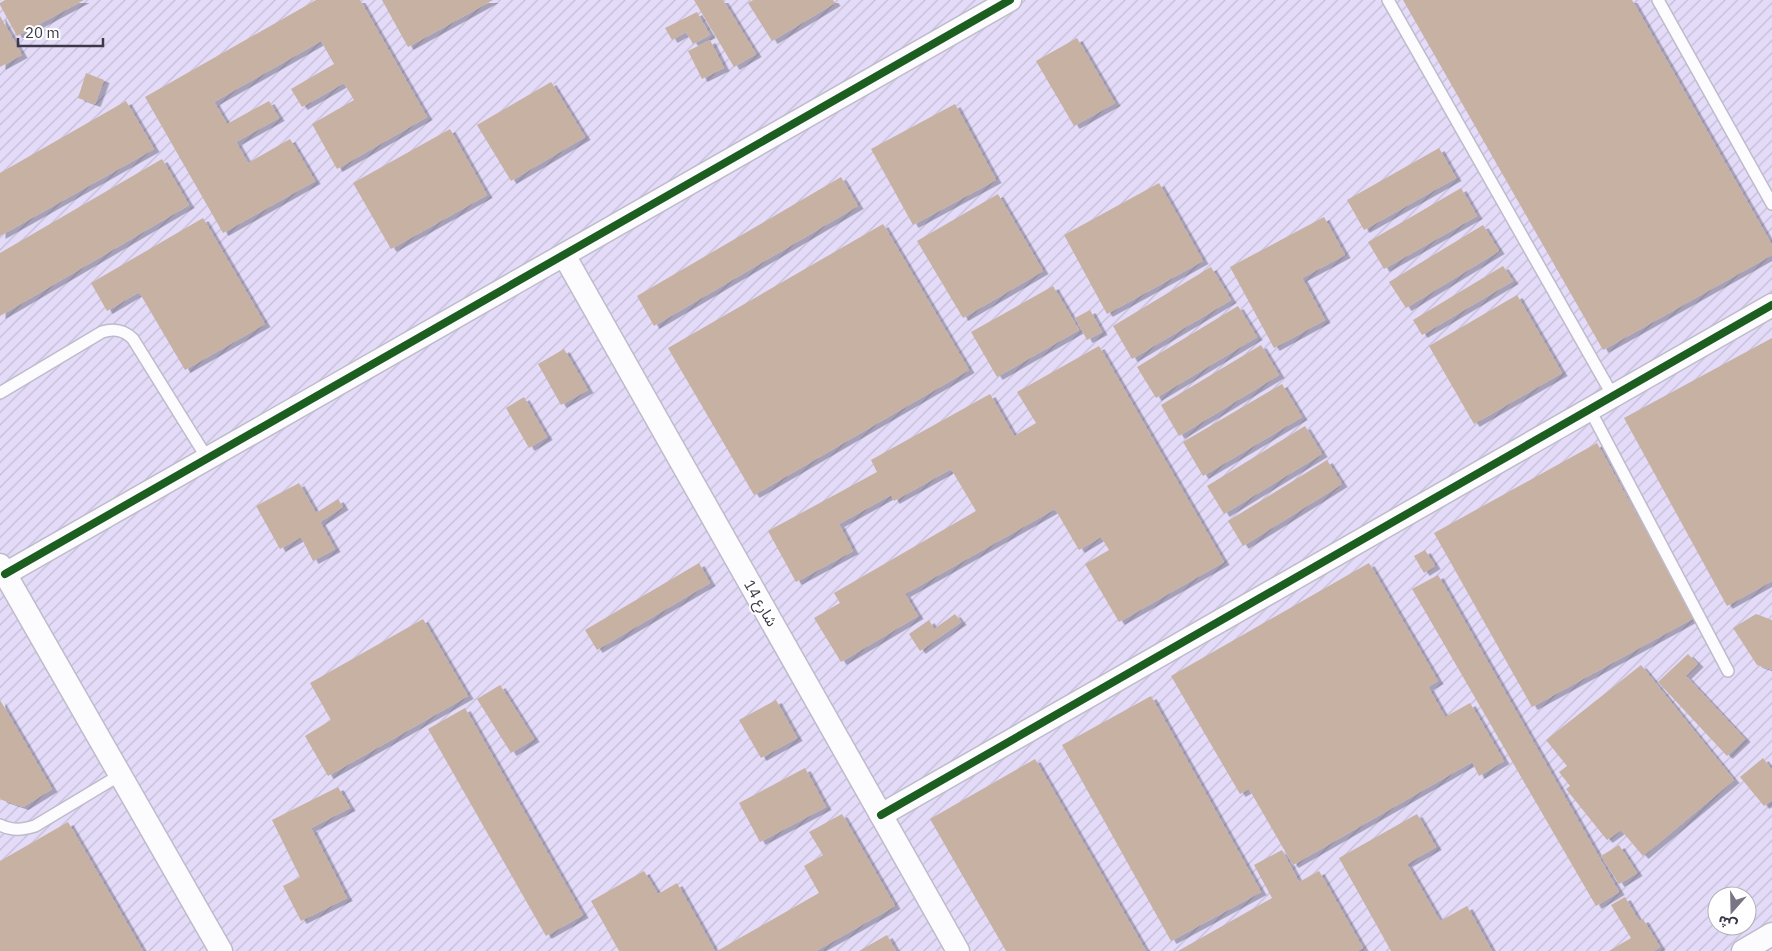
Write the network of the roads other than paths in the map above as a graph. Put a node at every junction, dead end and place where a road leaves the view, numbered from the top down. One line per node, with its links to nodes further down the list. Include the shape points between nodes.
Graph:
1 (1010, 0): 5 (street)
2 (1388, 0): 8 (lane)
3 (1658, 0): 4 (lane)
4 (1772, 204)
5 (564, 255): 10 (street); 14 (street, شارع 14)
6 (1772, 306): 8 (street)
7 (0, 393): 10 (lane, via 102,332 118,329 134,339)
8 (1613, 396): 9 (street)
9 (1590, 410): 12 (lane); 14 (street)
10 (207, 458): 11 (street)
11 (2, 569): 13 (street)
12 (1728, 671)
13 (120, 775): 15 (lane, via 35,826 22,830); 17 (street)
14 (881, 815): 18 (street, شارع 14)
15 (0, 825)
16 (1772, 934): 19 (street)
17 (220, 951)
18 (958, 951)
19 (1743, 951)

